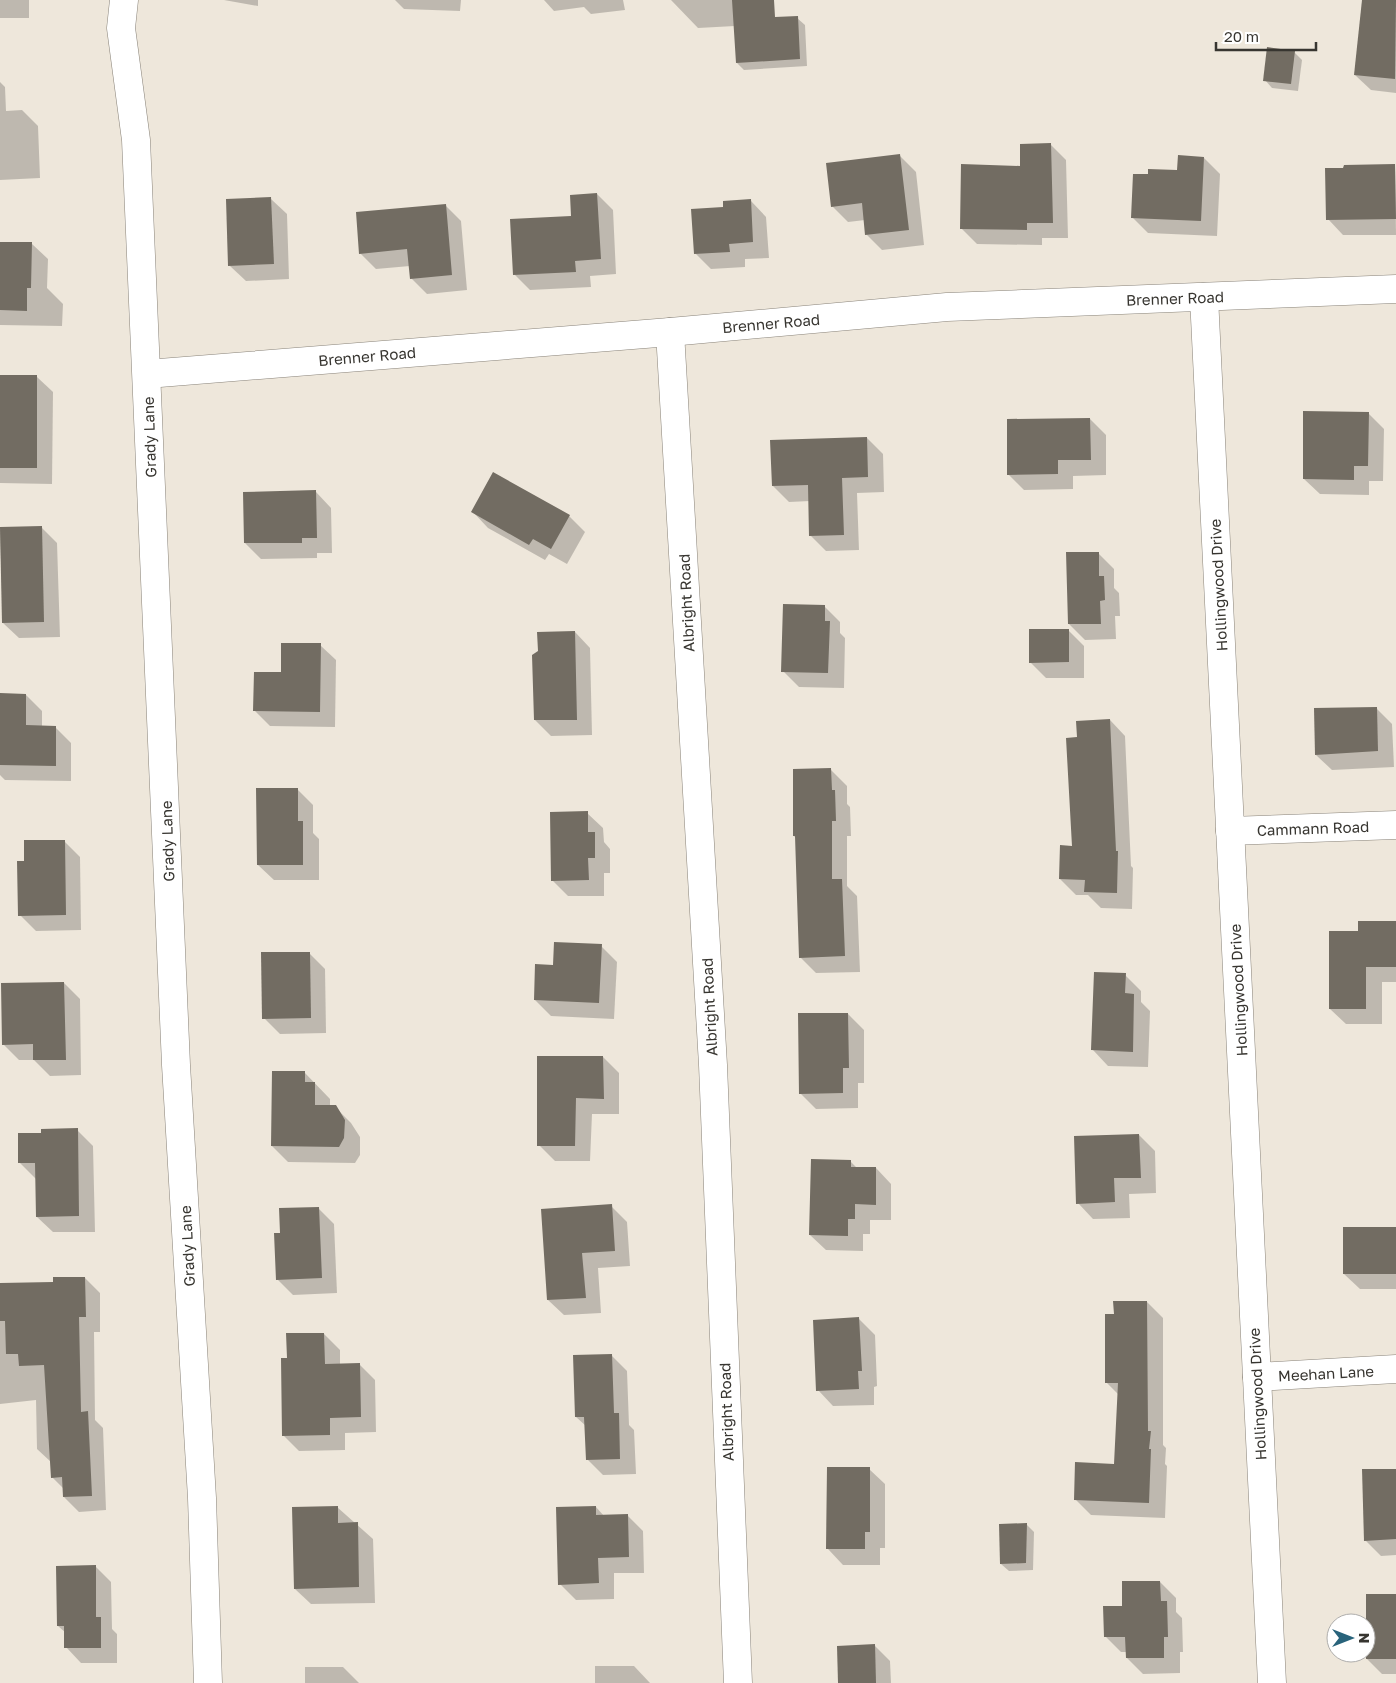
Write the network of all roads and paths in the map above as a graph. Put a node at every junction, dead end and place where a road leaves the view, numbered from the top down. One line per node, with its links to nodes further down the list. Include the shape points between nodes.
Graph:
1 (124, 0): 5 (street, Grady Lane, via 121,28 136,140)
2 (1396, 289): 3 (street, Brenner Road)
3 (1204, 297): 4 (street, Brenner Road, via 947,306); 7 (street, Hollingwood Drive)
4 (670, 332): 5 (street, Brenner Road); 11 (street, Albright Road, via 713,1065)
5 (147, 374): 10 (street, Grady Lane, via 176,1065 202,1489)
6 (1396, 825): 7 (street, Cammann Road)
7 (1230, 832): 9 (street, Hollingwood Drive)
8 (1396, 1369): 9 (street, Meehan Lane)
9 (1257, 1377): 12 (street, Hollingwood Drive)
10 (208, 1683)
11 (738, 1683)
12 (1272, 1683)

